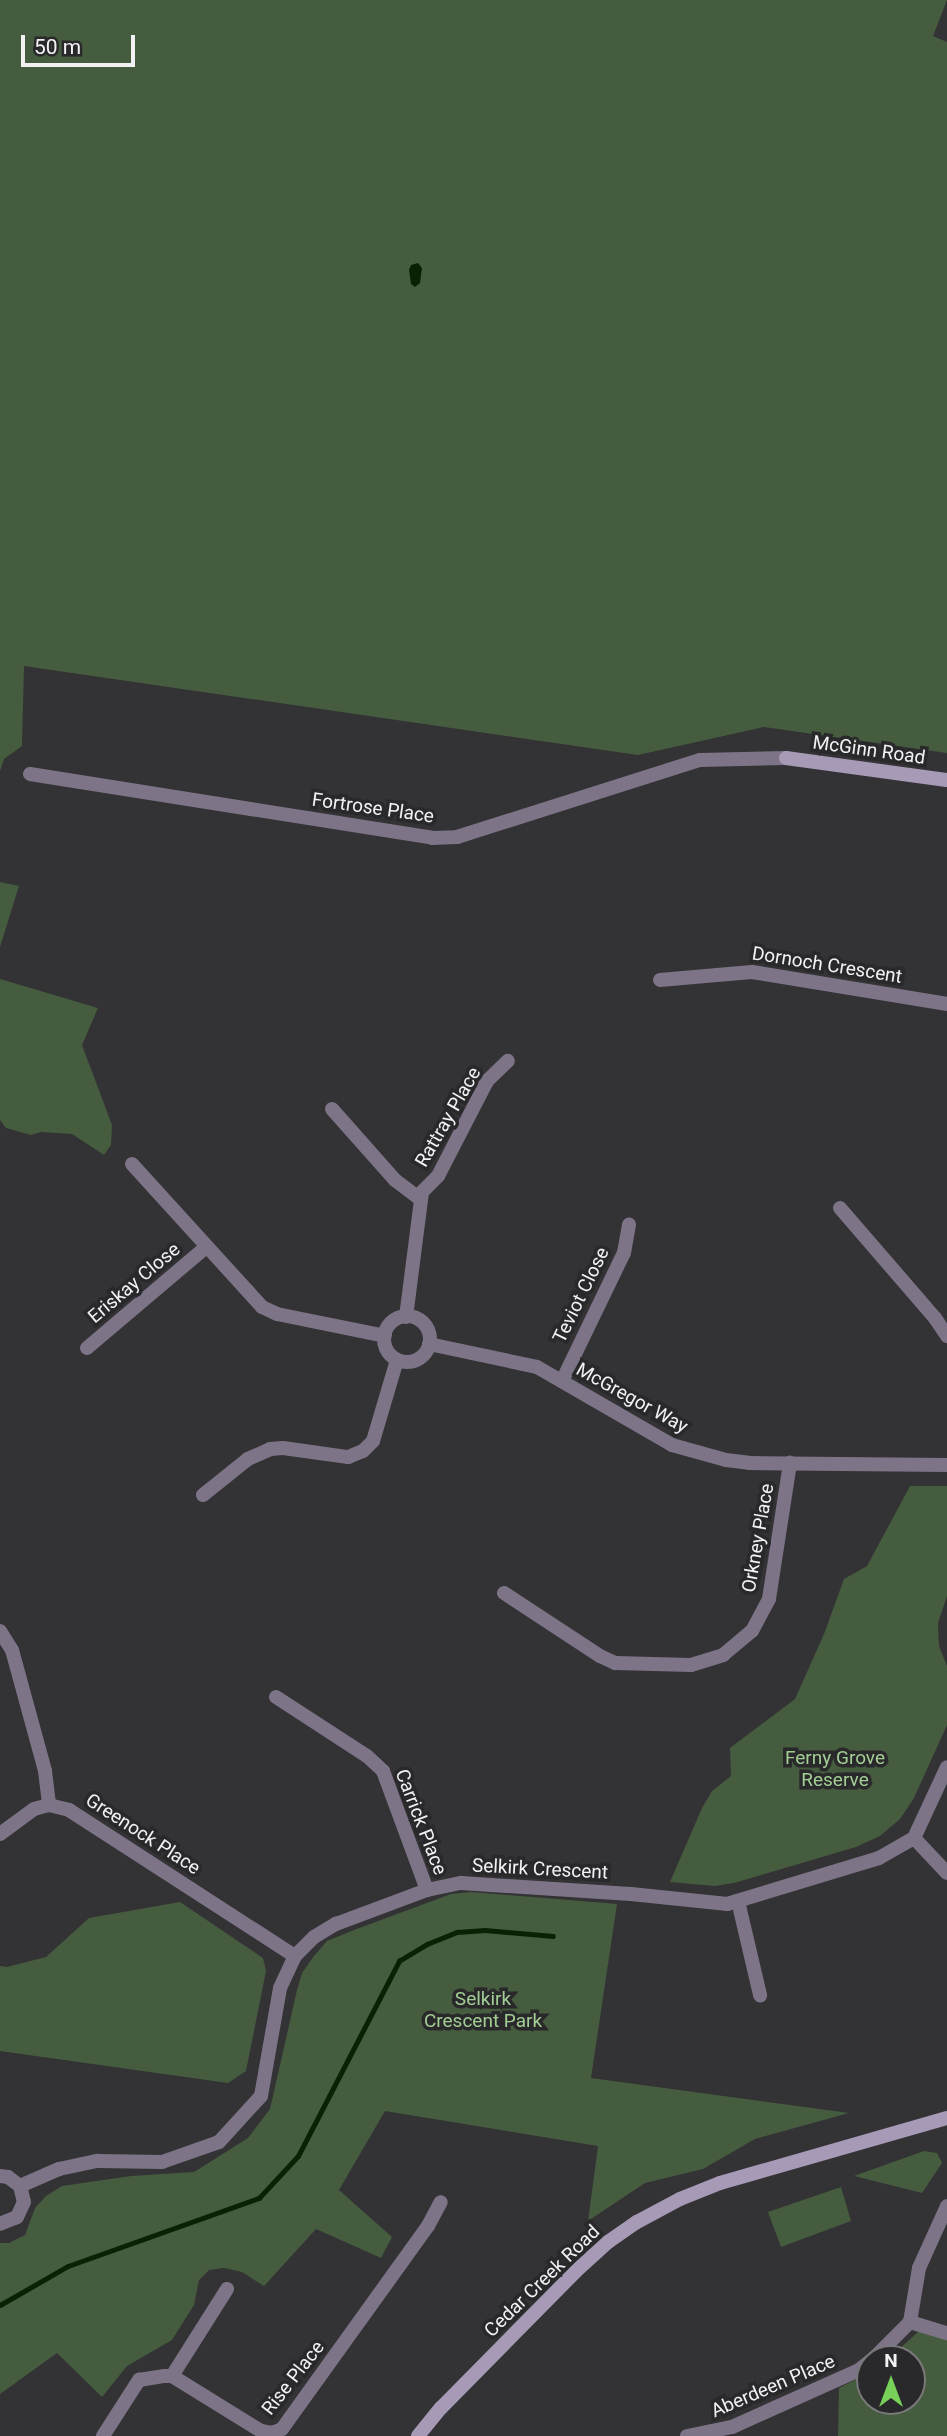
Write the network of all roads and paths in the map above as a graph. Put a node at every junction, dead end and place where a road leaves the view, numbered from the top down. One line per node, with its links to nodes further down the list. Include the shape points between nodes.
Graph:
1 (786, 758): 2 (street, Fortrose Place, via 700,760 457,837 432,838); 3 (street, McGinn Road)
2 (30, 774)
3 (947, 780)
4 (660, 980): 5 (street, Dornoch Crescent, via 752,972)
5 (947, 1004)
6 (508, 1061): 9 (street, Rattray Place, via 488,1081 435,1181)
7 (332, 1109): 9 (street, via 396,1180)
8 (132, 1164): 12 (street)
9 (419, 1198): 13 (street)
10 (840, 1208): 15 (street)
11 (629, 1224): 19 (street, Teviot Close, via 624,1253)
12 (206, 1247): 14 (street, via 255,1301 271,1312); 17 (street, Eriskay Close)
13 (406, 1317): 14 (street, via 393,1321); 16 (street, via 424,1324)
14 (385, 1336): 18 (street, via 387,1349)
15 (947, 1336)
16 (429, 1344): 18 (street, via 425,1354 414,1361); 19 (street, McGregor Way, via 524,1362)
17 (87, 1348)
18 (397, 1360): 22 (street, via 373,1441 363,1451 341,1457 270,1449 248,1459)
19 (562, 1381): 20 (street, McGregor Way, via 673,1445 726,1460)
20 (790, 1464): 21 (street, McGregor Way); 23 (street, Orkney Place, via 769,1600 752,1631 716,1658 691,1665 615,1663)
21 (947, 1465)
22 (202, 1495)
23 (504, 1593)
24 (0, 1630): 27 (street, via 12,1650 45,1771)
25 (276, 1696): 31 (street, Carrick Place, via 383,1771)
26 (947, 1767): 29 (street)
27 (49, 1805): 28 (street, via 34,1809); 33 (street, Greenock Place, via 69,1810)
28 (0, 1834)
29 (914, 1838): 30 (street); 32 (street, Selkirk Crescent, via 879,1857)
30 (947, 1872)
31 (427, 1890): 32 (street, Selkirk Crescent, via 472,1883 714,1905); 33 (street, Selkirk Crescent, via 324,1930)
32 (738, 1901): 34 (street)
33 (295, 1956): 37 (street, Selkirk Crescent, via 280,1988 261,2096 219,2142 162,2162 98,2161 59,2169)
34 (760, 1995)
35 (947, 2118): 48 (street, Cedar Creek Road, via 697,2191 658,2209 608,2242 496,2351)
36 (0, 2176): 37 (street)
37 (20, 2186): 40 (street, via 22,2210 10,2222)
38 (441, 2202): 46 (street, Rise Place, via 282,2429 261,2431)
39 (947, 2206): 42 (street, via 919,2268)
40 (0, 2224)
41 (227, 2289): 46 (street)
42 (910, 2322): 43 (street); 44 (street, Aberdeen Place)
43 (947, 2333)
44 (886, 2345)
45 (856, 2371): 49 (street, Aberdeen Place, via 732,2427)
46 (172, 2376): 47 (street, via 139,2380)
47 (103, 2436)
48 (418, 2436)
49 (687, 2436)

